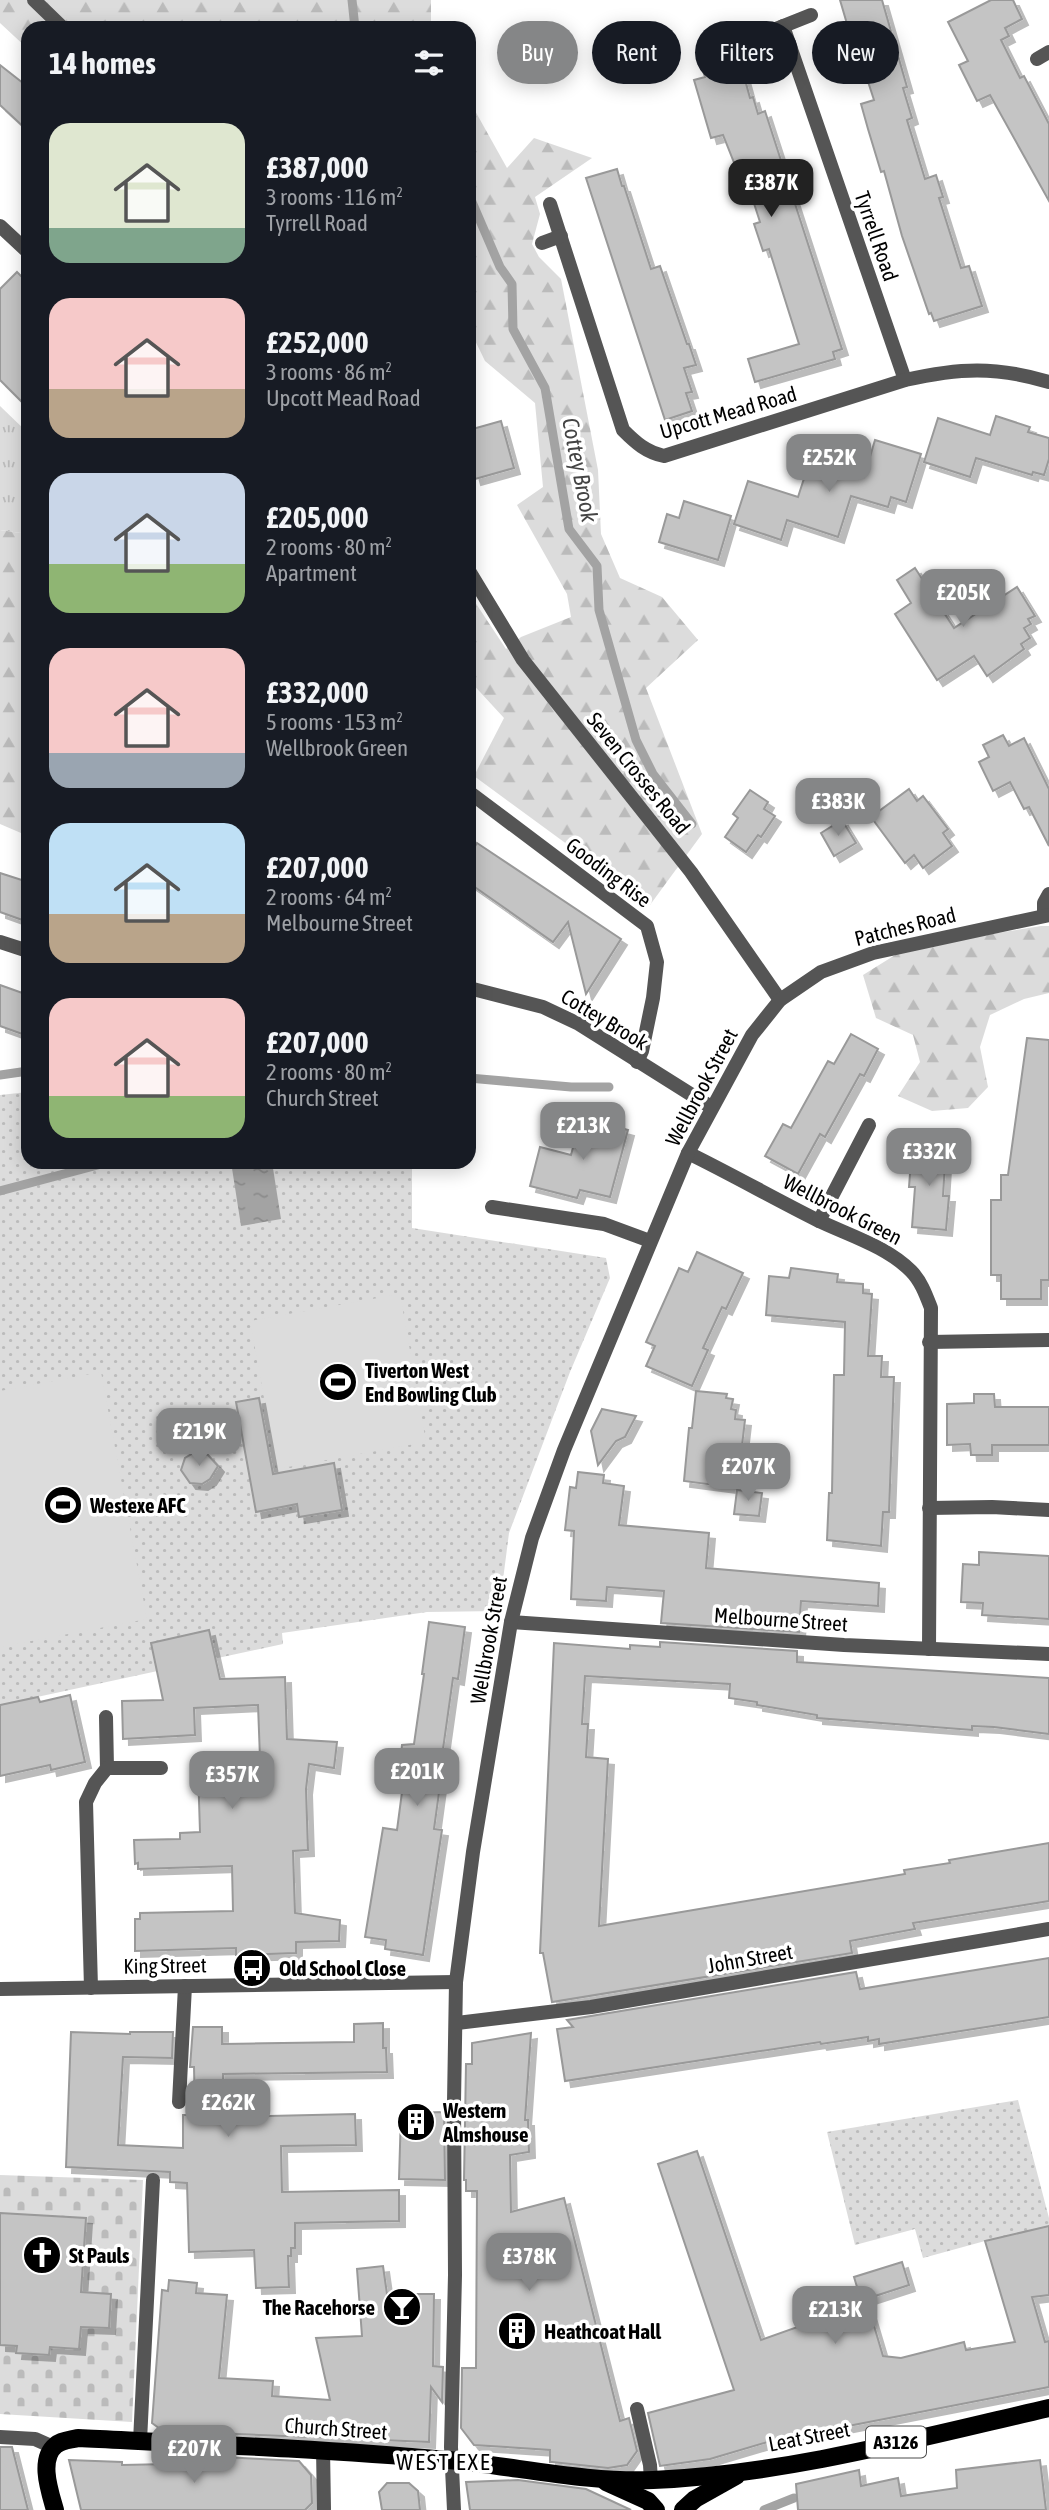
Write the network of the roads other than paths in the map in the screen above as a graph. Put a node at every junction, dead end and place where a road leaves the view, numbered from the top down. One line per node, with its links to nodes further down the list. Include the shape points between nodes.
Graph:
1 (34, 0): 3 (street)
2 (811, 15): 4 (street)
3 (56, 21)
4 (796, 21)
5 (798, 70): 11 (street, Tyrrell Road)
6 (550, 204): 8 (street, Upcott Mead Road)
7 (0, 226): 10 (street)
8 (561, 236): 9 (street); 11 (street, Upcott Mead Road, via 623,430 650,453 664,456)
9 (542, 243)
10 (21, 246)
11 (905, 380): 12 (street, Upcott Mead Road, via 958,370 990,370)
12 (1049, 383)
13 (476, 583): 20 (street, Seven Crosses Road, via 523,660 691,872)
14 (476, 797): 21 (street, Gooding Rise, via 647,926 657,962)
15 (1049, 894): 16 (street, via 1044,903)
16 (1047, 915): 20 (street, Patches Road, via 873,953 821,972)
17 (0, 942): 18 (street)
18 (21, 949)
19 (476, 990): 21 (street, Cottey Brook, via 543,1007)
20 (780, 1000): 22 (street, Wellbrook Street, via 752,1035)
21 (638, 1062): 22 (street, Cottey Brook)
22 (711, 1107): 24 (street, Wellbrook Street)
23 (869, 1125): 26 (street)
24 (688, 1153): 26 (street, Wellbrook Green); 27 (street, Wellbrook Street)
25 (492, 1207): 27 (street, via 604,1224)
26 (819, 1221): 29 (street, Wellbrook Green, via 875,1247 912,1272 931,1308)
27 (650, 1241): 32 (street, Wellbrook Street, via 536,1525)
28 (1049, 1340): 29 (street)
29 (929, 1342): 30 (street, Wellbrook Green)
30 (929, 1508): 31 (street); 33 (street, Wellbrook Green)
31 (1049, 1510)
32 (511, 1622): 33 (street, Melbourne Street); 39 (street, Wellbrook Street)
33 (929, 1649): 34 (street, Melbourne Street)
34 (1049, 1654)
35 (106, 1717): 36 (street)
36 (107, 1768): 37 (street); 41 (street, via 86,1802)
37 (161, 1768)
38 (1049, 1929): 43 (street, John Street, via 590,2007)
39 (456, 1982): 40 (street, King Street); 43 (street, Wellbrook Street)
40 (185, 1986): 41 (street, King Street); 44 (street)
41 (91, 1988): 42 (street, King Street)
42 (0, 1989)
43 (457, 2023): 52 (street, Wellbrook Street)
44 (179, 2102)
45 (153, 2180): 49 (street)
46 (1049, 2408): 53 (main road, Leat Street / A3126)
47 (637, 2409): 55 (street)
48 (0, 2437): 50 (street, via 34,2439)
49 (141, 2441): 50 (main road, Church Street / A3126, via 78,2438); 51 (main road, Church Street / A3126)
50 (53, 2447): 57 (main road, via 47,2482)
51 (323, 2449): 52 (main road, Church Street / A3126); 56 (street)
52 (452, 2460): 54 (main road, Church Street / A3126); 58 (street, Wellbrook Street)
53 (742, 2472): 55 (main road, Church Street / A3126); 60 (main road, A3126)
54 (593, 2477): 55 (main road, Church Street / A3126); 59 (main road, via 648,2501)
55 (651, 2480)
56 (324, 2509)
57 (55, 2510)
58 (454, 2510)
59 (656, 2510)
60 (683, 2510)

